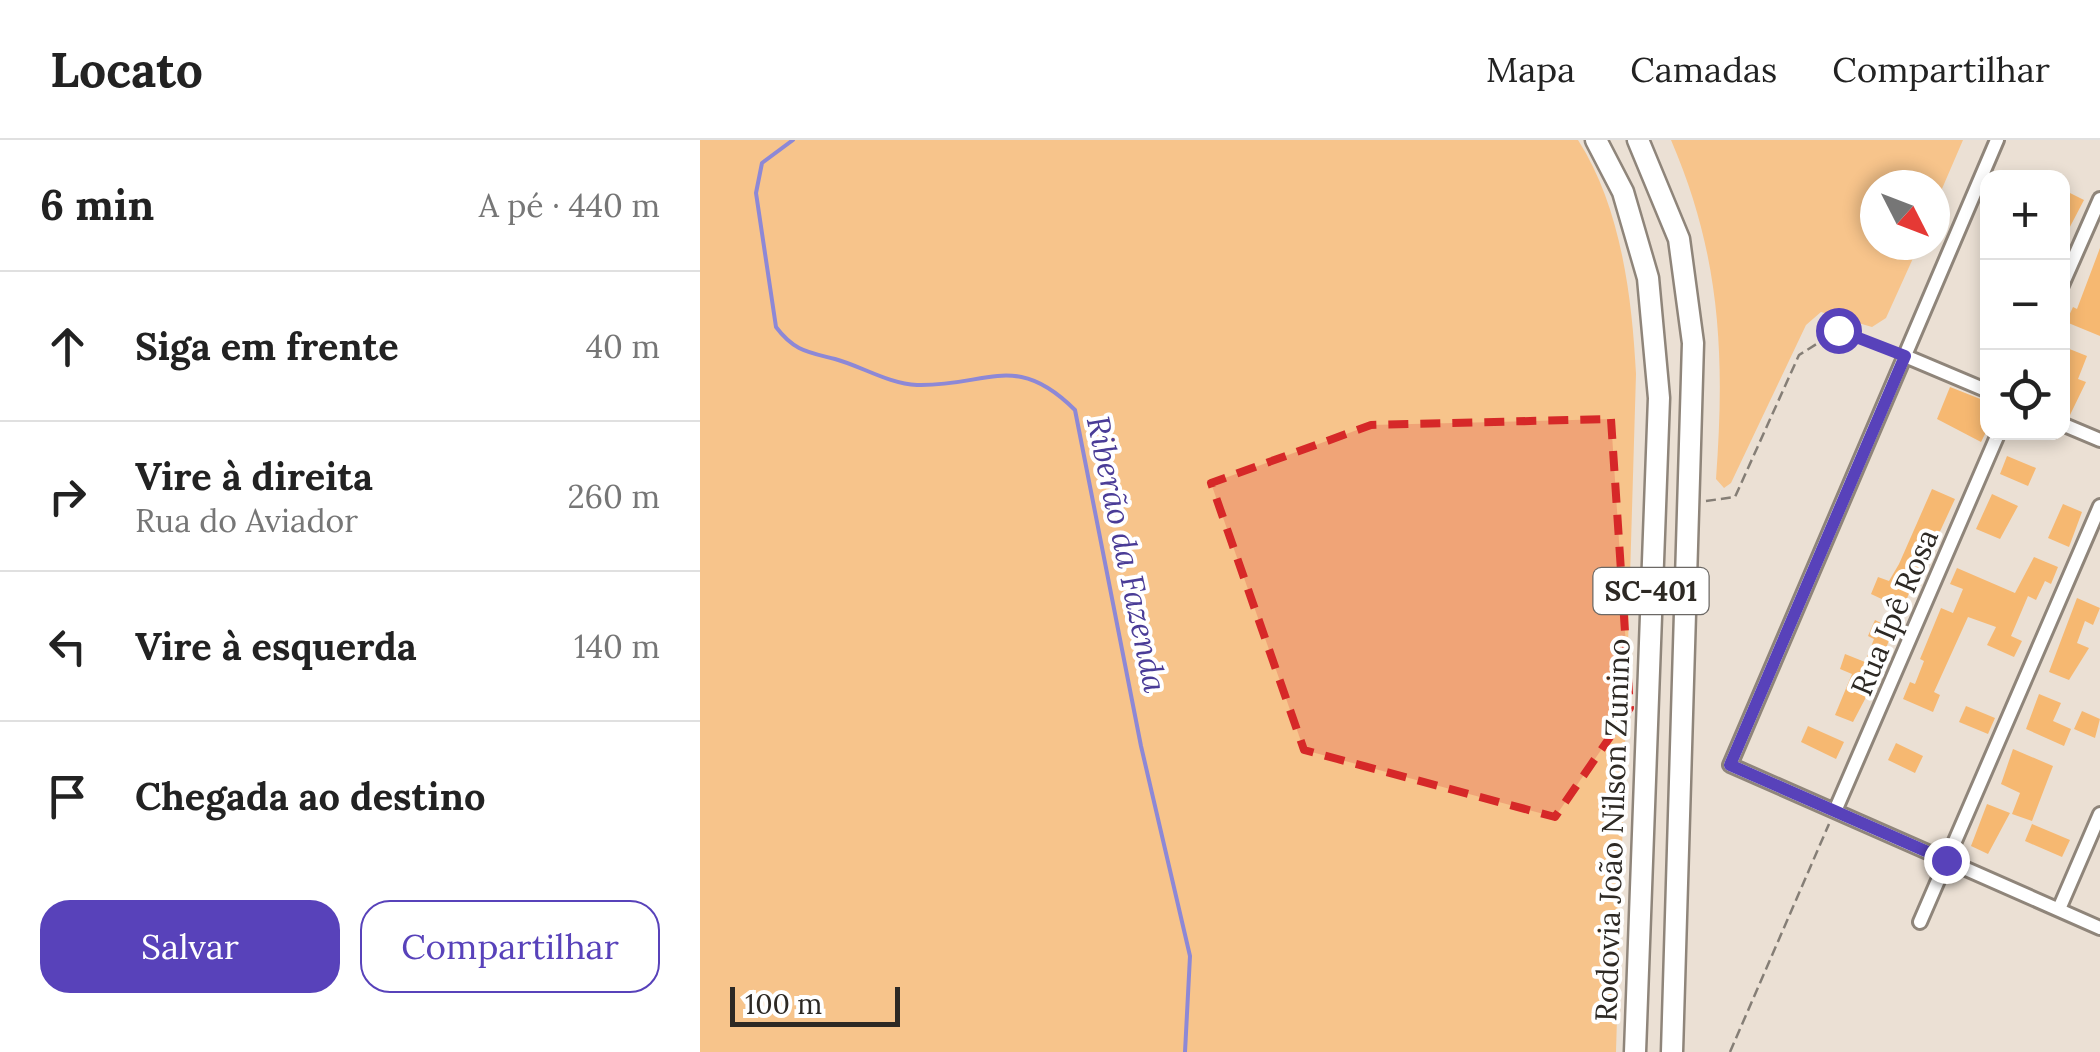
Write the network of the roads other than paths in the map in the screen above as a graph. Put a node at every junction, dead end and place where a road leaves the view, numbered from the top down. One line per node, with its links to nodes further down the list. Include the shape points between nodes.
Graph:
1 (1596, 140): 18 (highway, Rodovia João Nilson Zunino / SC-401, via 1623,192 1648,278 1659,398)
2 (1638, 140): 19 (highway, SC-401, via 1679,239 1693,343)
3 (1997, 140): 6 (street)
4 (2100, 199): 5 (street)
5 (2070, 268)
6 (1905, 356): 7 (street); 12 (street, via 1730,765)
7 (1980, 389)
8 (2070, 427): 10 (street)
9 (1996, 440): 12 (street, Rua Ipê Rosa)
10 (2100, 440)
11 (2100, 506): 14 (street)
12 (1835, 812): 14 (street)
13 (2100, 814): 15 (street)
14 (1946, 860): 15 (street); 16 (street)
15 (2059, 910): 17 (street)
16 (1920, 922)
17 (2100, 928)
18 (1635, 1052)
19 (1672, 1052)

